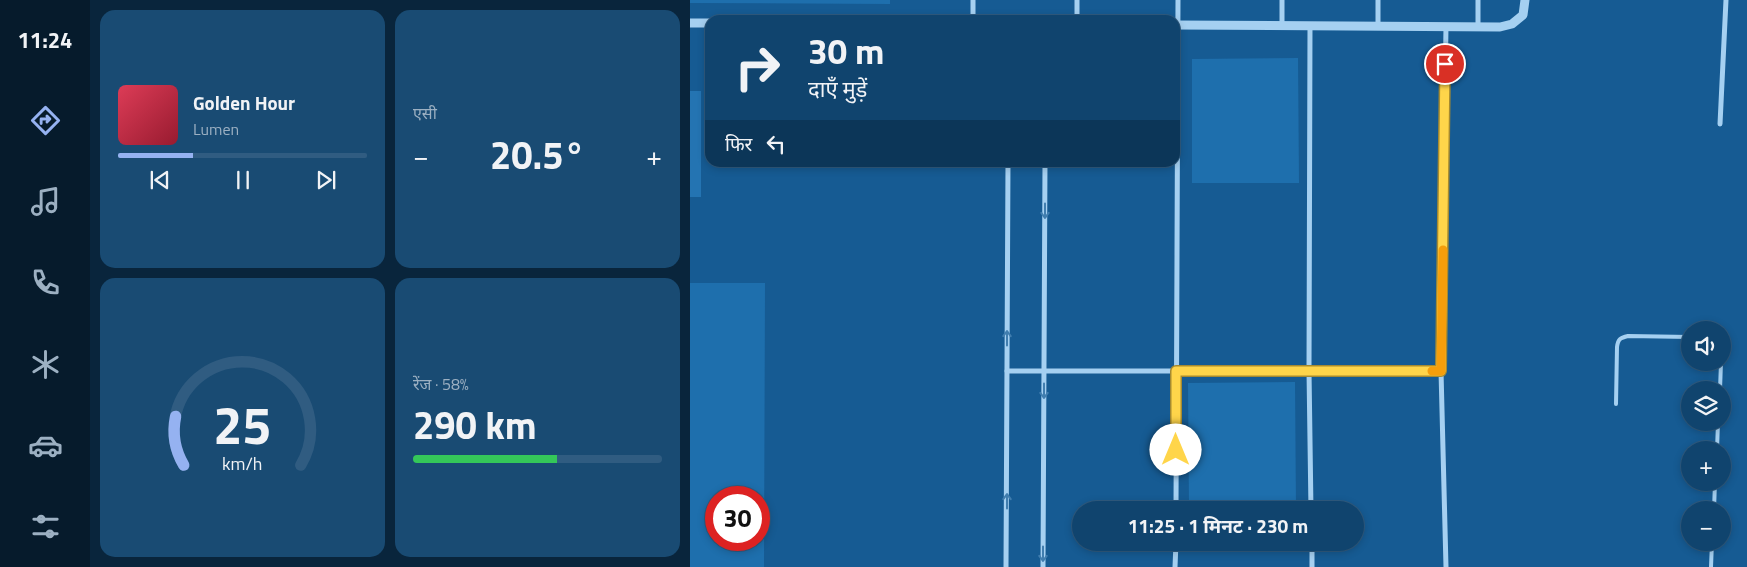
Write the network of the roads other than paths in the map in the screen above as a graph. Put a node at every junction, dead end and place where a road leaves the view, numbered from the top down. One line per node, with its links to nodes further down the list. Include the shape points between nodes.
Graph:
1 (973, 0): 9 (street)
2 (1077, 0): 10 (street)
3 (1178, 0): 11 (street)
4 (1282, 0): 15 (street)
5 (1378, 0): 17 (street)
6 (1478, 0): 19 (street)
7 (1525, 0): 19 (street, via 1523,15 1512,24)
8 (1726, 0): 20 (street)
9 (972, 15)
10 (1077, 15)
11 (1177, 15)
12 (690, 23): 13 (street)
13 (705, 23)
14 (1180, 25): 15 (street)
15 (1282, 26): 16 (street)
16 (1310, 26): 17 (street); 28 (street)
17 (1378, 26): 18 (street)
18 (1446, 26): 19 (street); 29 (street)
19 (1478, 26)
20 (1720, 124)
21 (1008, 167): 25 (street, one-way to 21)
22 (1045, 167): 26 (street, one-way to 26)
23 (1176, 167): 27 (street)
24 (1681, 337): 30 (lane, via 1628,336 1618,341)
25 (1007, 371): 26 (street); 36 (street, one-way to 25)
26 (1044, 371): 27 (street); 37 (street, one-way to 37)
27 (1176, 371): 28 (street); 31 (street)
28 (1309, 371): 29 (street); 32 (street)
29 (1441, 371): 40 (street)
30 (1616, 404)
31 (1176, 501)
32 (1311, 501)
33 (1176, 551): 38 (street)
34 (1312, 551): 39 (street)
35 (1712, 551): 41 (lane)
36 (1006, 567)
37 (1042, 567)
38 (1176, 567)
39 (1312, 567)
40 (1446, 567)
41 (1711, 567)

